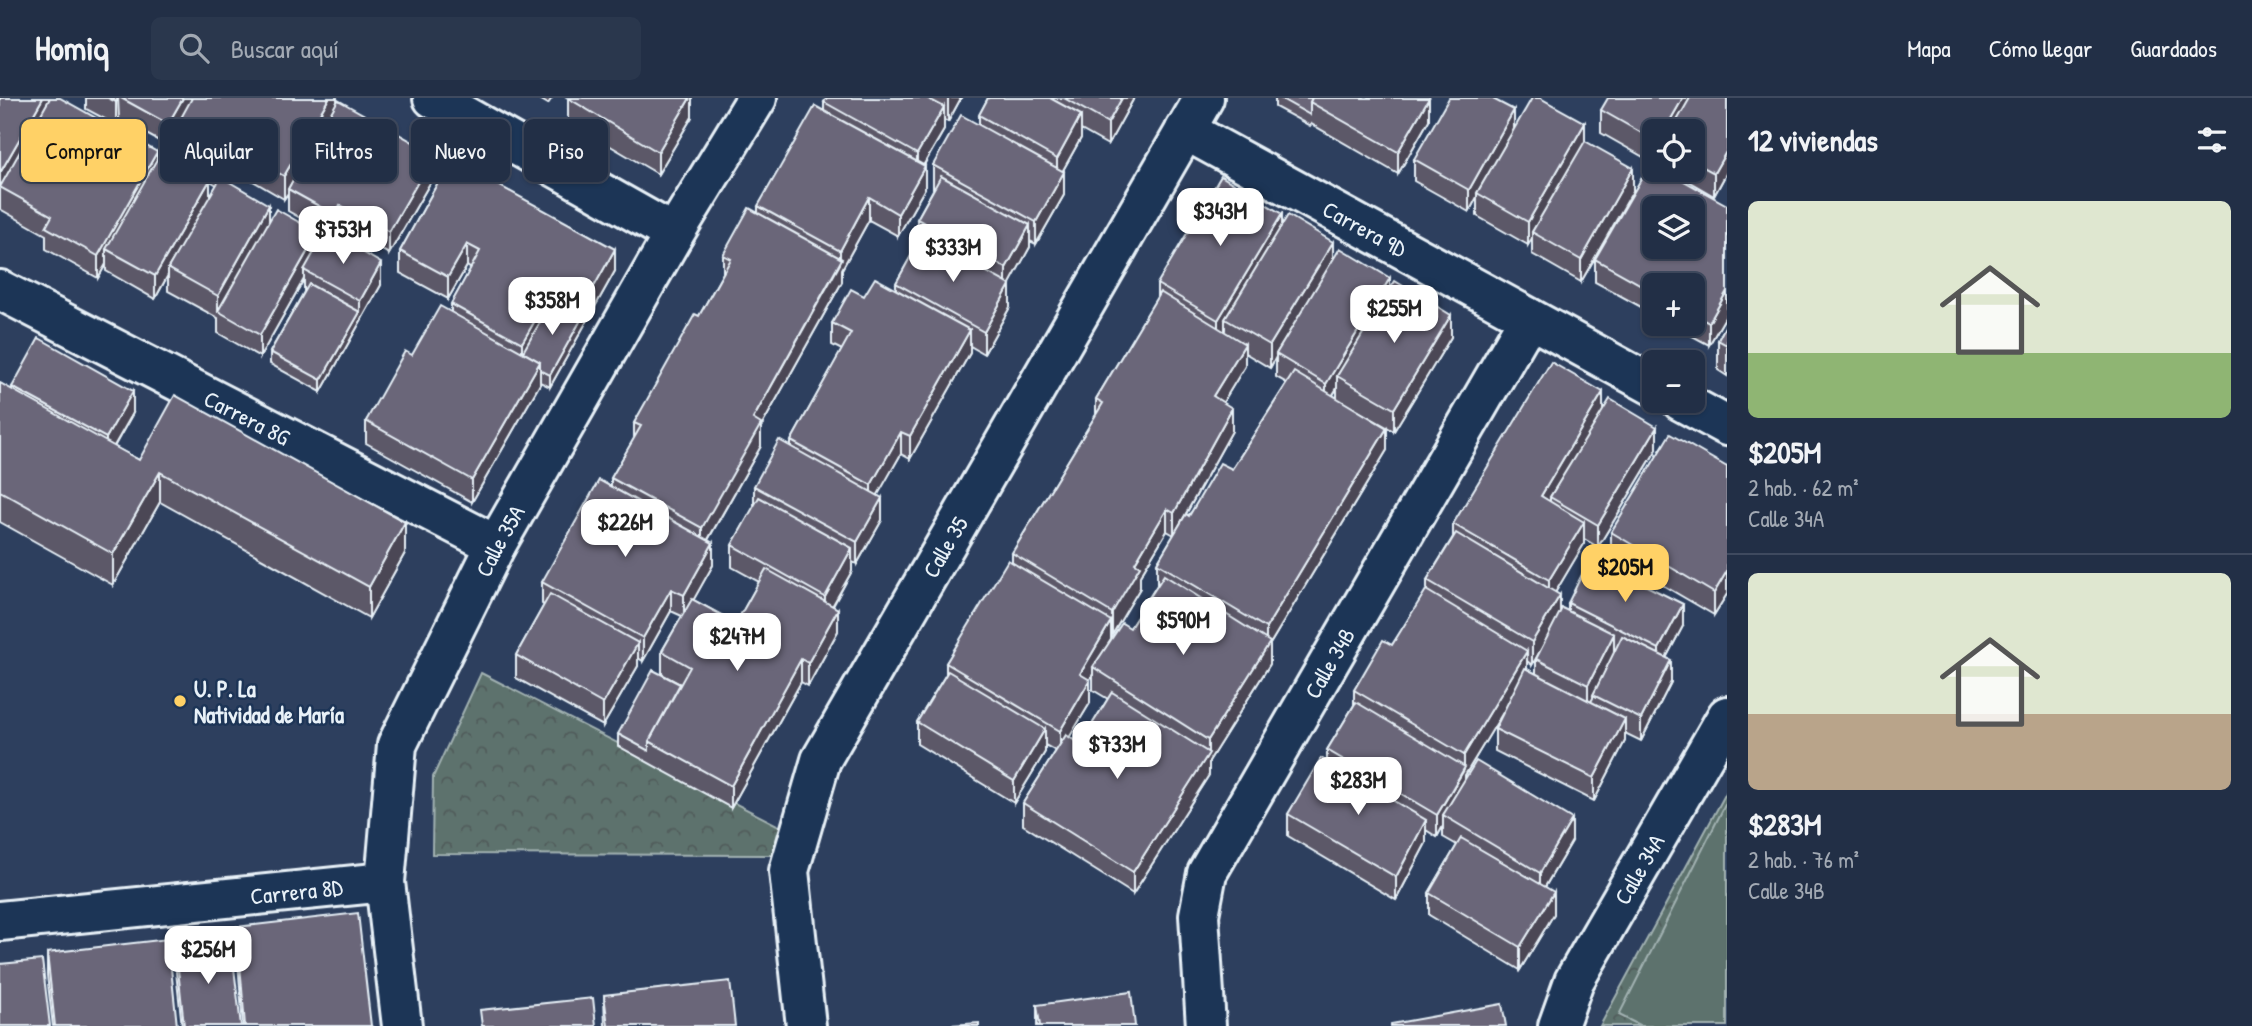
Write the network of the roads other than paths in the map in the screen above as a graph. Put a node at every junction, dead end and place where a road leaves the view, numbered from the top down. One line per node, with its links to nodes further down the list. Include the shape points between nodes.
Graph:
1 (433, 98): 5 (street)
2 (757, 98): 5 (street, Calle 35A)
3 (1204, 98): 4 (street, Calle 35)
4 (1185, 130): 7 (street, Carrera 9D); 16 (street, Calle 35, via 821,760 789,871)
5 (674, 234): 11 (street, Calle 35A)
6 (0, 290): 11 (street, Carrera 8G)
7 (1529, 318): 8 (street, Carrera 9D); 17 (street, Calle 34B, via 1207,873 1199,915)
8 (1642, 379)
9 (1703, 413): 10 (street)
10 (1727, 426)
11 (496, 545): 13 (street, Calle 35A, via 397,745)
12 (1727, 716): 18 (street, Calle 34A, via 1574,981)
13 (385, 882): 14 (street, Carrera 8D); 15 (street, Calle 35A)
14 (0, 921)
15 (402, 1026)
16 (806, 1026)
17 (1206, 1026)
18 (1558, 1026)

